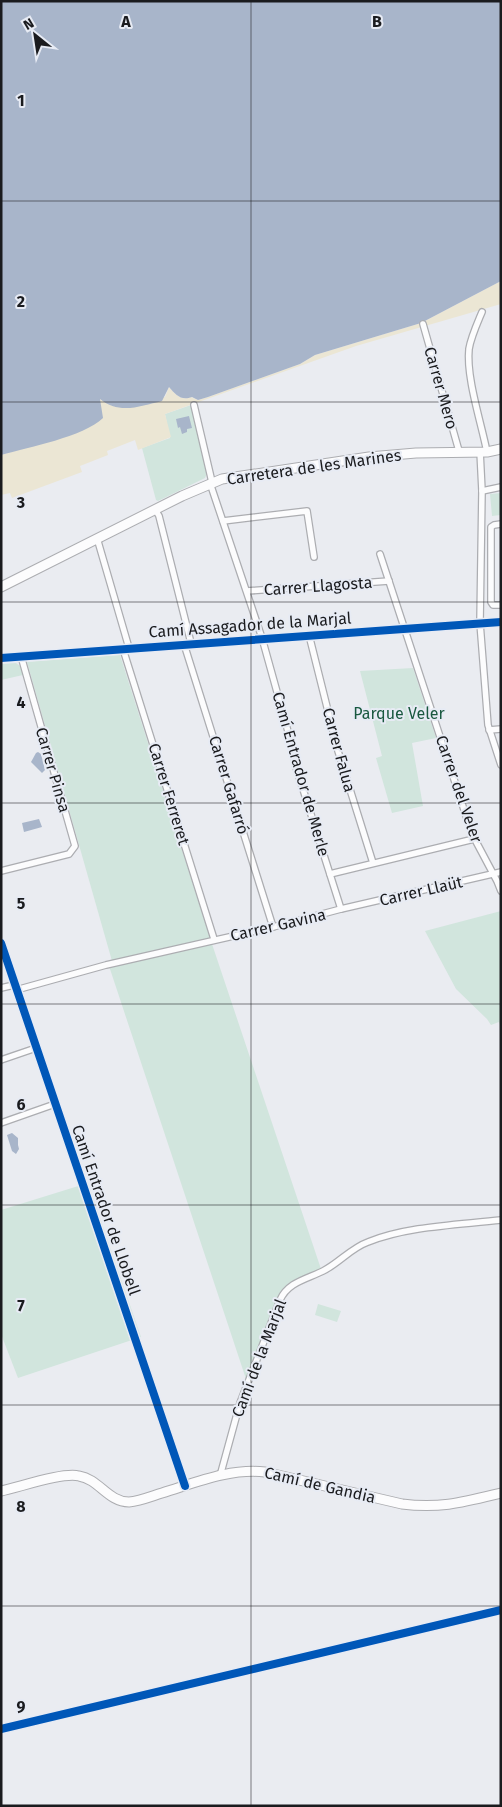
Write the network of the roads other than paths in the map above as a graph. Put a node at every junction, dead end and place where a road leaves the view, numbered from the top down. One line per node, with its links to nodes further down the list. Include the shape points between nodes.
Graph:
1 (482, 312): 5 (street, via 469,346 468,359)
2 (423, 324): 6 (street, Carrer Mero)
3 (194, 405): 7 (street, Camí Entrador de Merle)
4 (501, 449): 5 (main road, Carretera de les Marines)
5 (483, 451): 6 (main road, Carretera de les Marines); 9 (street)
6 (459, 452): 7 (main road, Carretera de les Marines, via 369,457 238,476)
7 (211, 483): 10 (main road, Carretera de les Marines); 11 (street, Camí Entrador de Merle)
8 (501, 487): 9 (street)
9 (482, 491): 21 (street)
10 (156, 509): 13 (main road, Carretera de les Marines); 25 (street, Carrer Gafarró)
11 (223, 521): 15 (street, via 307,511); 18 (street, Camí Entrador de Merle)
12 (501, 524): 19 (street, via 491,527 491,602)
13 (97, 538): 17 (main road, Carretera de les Marines); 26 (street, Carrer Ferreret)
14 (380, 554): 16 (street, Carrer Llagosta)
15 (314, 557)
16 (389, 581): 18 (street, Carrer Llagosta); 22 (street, Carrer Llagosta)
17 (1, 587)
18 (247, 591): 24 (street, Camí Entrador de Merle)
19 (501, 605)
20 (501, 622): 21 (street, Camí Assagador de la Marjal)
21 (480, 623): 22 (street, Camí Assagador de la Marjal); 30 (street)
22 (404, 628): 23 (street, Camí Assagador de la Marjal); 32 (street, Carrer del Veler)
23 (309, 635): 24 (street, Camí Assagador de la Marjal); 33 (street, Carrer Falua, via 338,751)
24 (262, 638): 25 (street, Camí Assagador de la Marjal); 36 (street, Camí Entrador de Merle, via 295,764)
25 (188, 643): 26 (street, Camí Assagador de la Marjal); 40 (street, Carrer Gafarró)
26 (126, 649): 27 (street, Camí Assagador de la Marjal); 41 (street, Carrer Ferreret)
27 (21, 656): 28 (street, Camí Assagador de la Marjal); 34 (street, Carrer Pinsa, via 75,846 69,854)
28 (1, 658)
29 (501, 729): 30 (street)
30 (489, 730): 31 (street)
31 (501, 765)
32 (474, 839): 33 (street); 37 (street, Carrer del Veler)
33 (373, 863): 36 (street)
34 (1, 871)
35 (501, 872): 37 (street, Carrer Llaüt)
36 (330, 874): 39 (street, Camí Entrador de Merle)
37 (493, 874): 38 (street, Carrer del Veler); 39 (street, Carrer Llaüt)
38 (501, 891)
39 (341, 909): 40 (street, Carrer Gavina)
40 (273, 927): 41 (street, Carrer Gavina)
41 (214, 940): 44 (street, Carrer Gavina)
42 (1, 943): 44 (street, Camí Entrador de Llobell)
43 (1, 988): 44 (street, Carrer Gavina)
44 (15, 988): 45 (street, Camí Entrador de Llobell)
45 (36, 1048): 46 (street); 47 (street, Camí Entrador de Llobell)
46 (1, 1060)
47 (55, 1104): 48 (street); 51 (street, Camí Entrador de Llobell)
48 (1, 1122)
49 (501, 1220): 50 (street, Camí de la Marjal, via 411,1231 368,1242 334,1266 286,1290 240,1403)
50 (220, 1476): 51 (main road, Camí de Gandia); 53 (main road, Camí de Gandia, via 246,1471 266,1472 412,1506 452,1505)
51 (185, 1486): 52 (main road, Camí de Gandia, via 128,1502 110,1496 79,1475)
52 (1, 1491)
53 (501, 1493)

